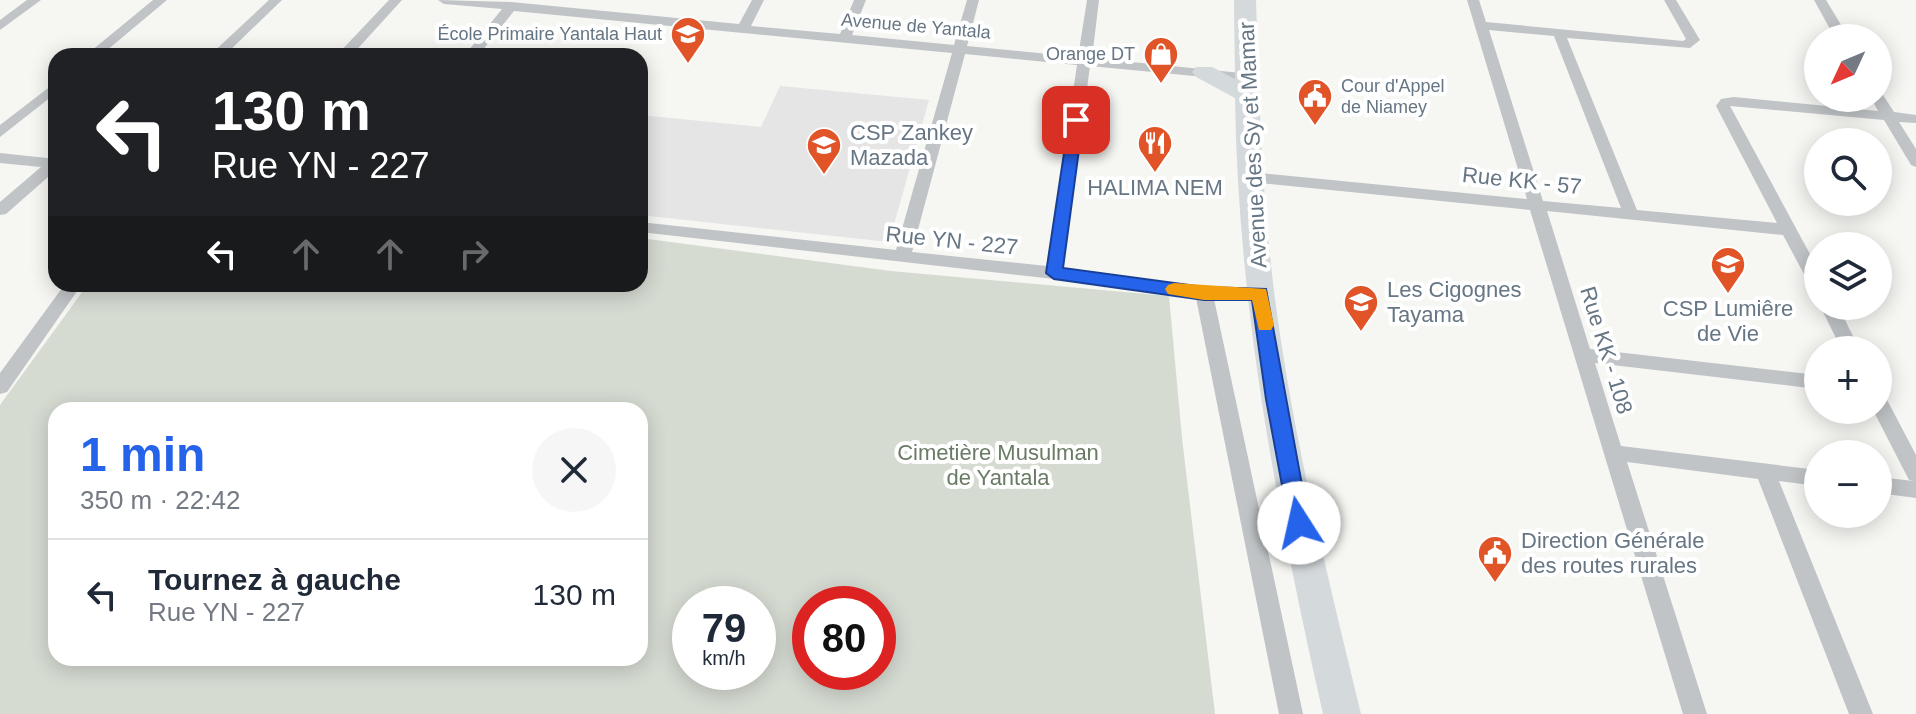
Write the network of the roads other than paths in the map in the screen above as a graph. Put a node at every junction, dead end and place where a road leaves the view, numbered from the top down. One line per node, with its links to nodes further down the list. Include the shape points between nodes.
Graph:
1 (35, 0): 18 (street)
2 (161, 0): 22 (street)
3 (276, 0): 23 (street)
4 (396, 0): 24 (street)
5 (444, 0): 14 (street, Avenue de Yantala)
6 (758, 0): 19 (street)
7 (860, 0): 21 (street)
8 (973, 0): 26 (street)
9 (1093, 0): 27 (street)
10 (1245, 0): 29 (highway, Avenue des Sy et Mamar)
11 (1473, 0): 17 (street, Rue KK - 108)
12 (1670, 0): 20 (street, via 1693,40 1685,45)
13 (1820, 0): 16 (street)
14 (462, 1): 15 (street, Avenue de Yantala)
15 (511, 6): 19 (street, Avenue de Yantala); 25 (street)
16 (1834, 24)
17 (1480, 25): 20 (street); 40 (street, Rue KK - 108)
18 (0, 26)
19 (744, 27): 21 (street, Avenue de Yantala)
20 (1559, 33): 42 (street)
21 (845, 37): 26 (street, Avenue de Yantala)
22 (102, 48)
23 (225, 48)
24 (351, 48)
25 (477, 48)
26 (959, 48): 27 (street, Avenue de Yantala); 45 (street)
27 (1085, 60): 28 (street, Avenue de Yantala); 47 (street)
28 (1201, 70): 29 (highway); 29 (highway)
29 (1247, 75): 39 (highway, Avenue des Sy et Mamar)
30 (48, 93): 34 (street)
31 (1886, 112): 32 (street)
32 (1889, 117): 33 (street); 36 (street); 44 (street, via 1726,102 1723,106)
33 (1916, 119)
34 (0, 132)
35 (0, 158): 37 (street)
36 (1916, 162)
37 (48, 163)
38 (48, 170): 41 (street)
39 (1249, 177): 40 (street, Rue KK - 57); 50 (highway, Avenue des Sy et Mamar)
40 (1536, 204): 42 (street, Rue KK - 57); 51 (street, Rue KK - 108)
41 (0, 210)
42 (1631, 214): 44 (street, Rue KK - 57)
43 (648, 228): 45 (street, Rue YN - 227)
44 (1789, 230): 46 (street)
45 (903, 256): 47 (street, Rue YN - 227)
46 (1804, 258)
47 (1054, 273): 49 (street, Rue YN - 227)
48 (68, 292): 53 (street)
49 (1204, 293): 50 (street, Rue YN - 227); 61 (street)
50 (1260, 293): 62 (highway, Avenue des Sy et Mamar, via 1304,552)
51 (1583, 355): 52 (street); 55 (street, Rue KK - 108)
52 (1804, 380)
53 (0, 387)
54 (1890, 424): 57 (street)
55 (1614, 453): 56 (street); 63 (street, Rue KK - 108)
56 (1765, 471): 58 (street); 64 (street)
57 (1916, 474)
58 (1804, 476)
59 (1892, 487): 60 (street)
60 (1916, 490)
61 (1291, 714)
62 (1342, 714)
63 (1695, 714)
64 (1861, 714)

